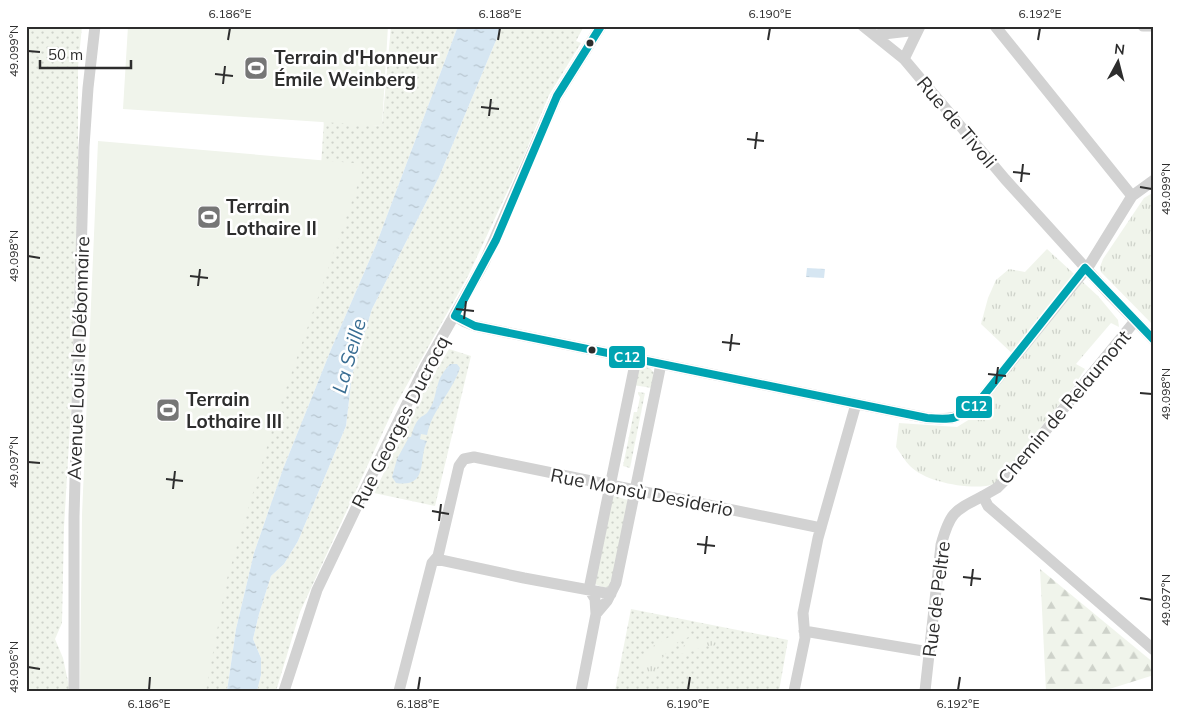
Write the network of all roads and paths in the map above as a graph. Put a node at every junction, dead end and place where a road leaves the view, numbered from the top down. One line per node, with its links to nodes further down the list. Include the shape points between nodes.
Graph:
1 (95, 26): 30 (street, Avenue Louis le Débonnaire, via 84,147 74,518)
2 (863, 26): 8 (street)
3 (995, 26): 11 (street)
4 (1143, 26): 5 (street)
5 (1154, 26)
6 (602, 27): 13 (street, Rue Georges Ducrocq, via 557,96 496,240)
7 (919, 28): 8 (street, Rue de Tivoli); 9 (street, Rue de Tivoli)
8 (875, 35): 9 (street)
9 (904, 60): 12 (street, Rue de Tivoli)
10 (1154, 180): 11 (street)
11 (1132, 196): 12 (street)
12 (1085, 268): 14 (street, Rue de Tivoli); 18 (street, via 977,404 966,413 942,419)
13 (455, 316): 16 (street, via 475,326); 31 (street, Rue Georges Ducrocq, via 401,414 322,580)
14 (1135, 321): 15 (street, Rue de Tivoli); 21 (street, Chemin de Relaumont, via 1006,479)
15 (1154, 340)
16 (636, 359): 17 (street); 19 (street)
17 (661, 364): 18 (street); 20 (street)
18 (856, 404): 22 (street)
19 (610, 485): 20 (street, Rue Monsù Desiderio); 23 (street, Rue Monsù Desiderio, via 474,457 464,459 459,466); 24 (street)
20 (635, 490): 22 (street, Rue Monsù Desiderio); 25 (street)
21 (983, 496): 28 (street, Chemin de Relaumont, via 988,506); 29 (street, Rue de Peltre, via 953,514 946,524)
22 (820, 528): 27 (street, via 803,613)
23 (436, 559): 24 (street); 32 (street, via 432,563)
24 (589, 589): 25 (street); 26 (street, via 595,599)
25 (611, 594): 26 (street)
26 (596, 614): 33 (street)
27 (804, 631): 29 (street); 34 (street)
28 (1154, 650)
29 (929, 652): 35 (street, Rue de Peltre)
30 (74, 691)
31 (284, 691)
32 (399, 691)
33 (581, 691)
34 (794, 691)
35 (925, 691)

